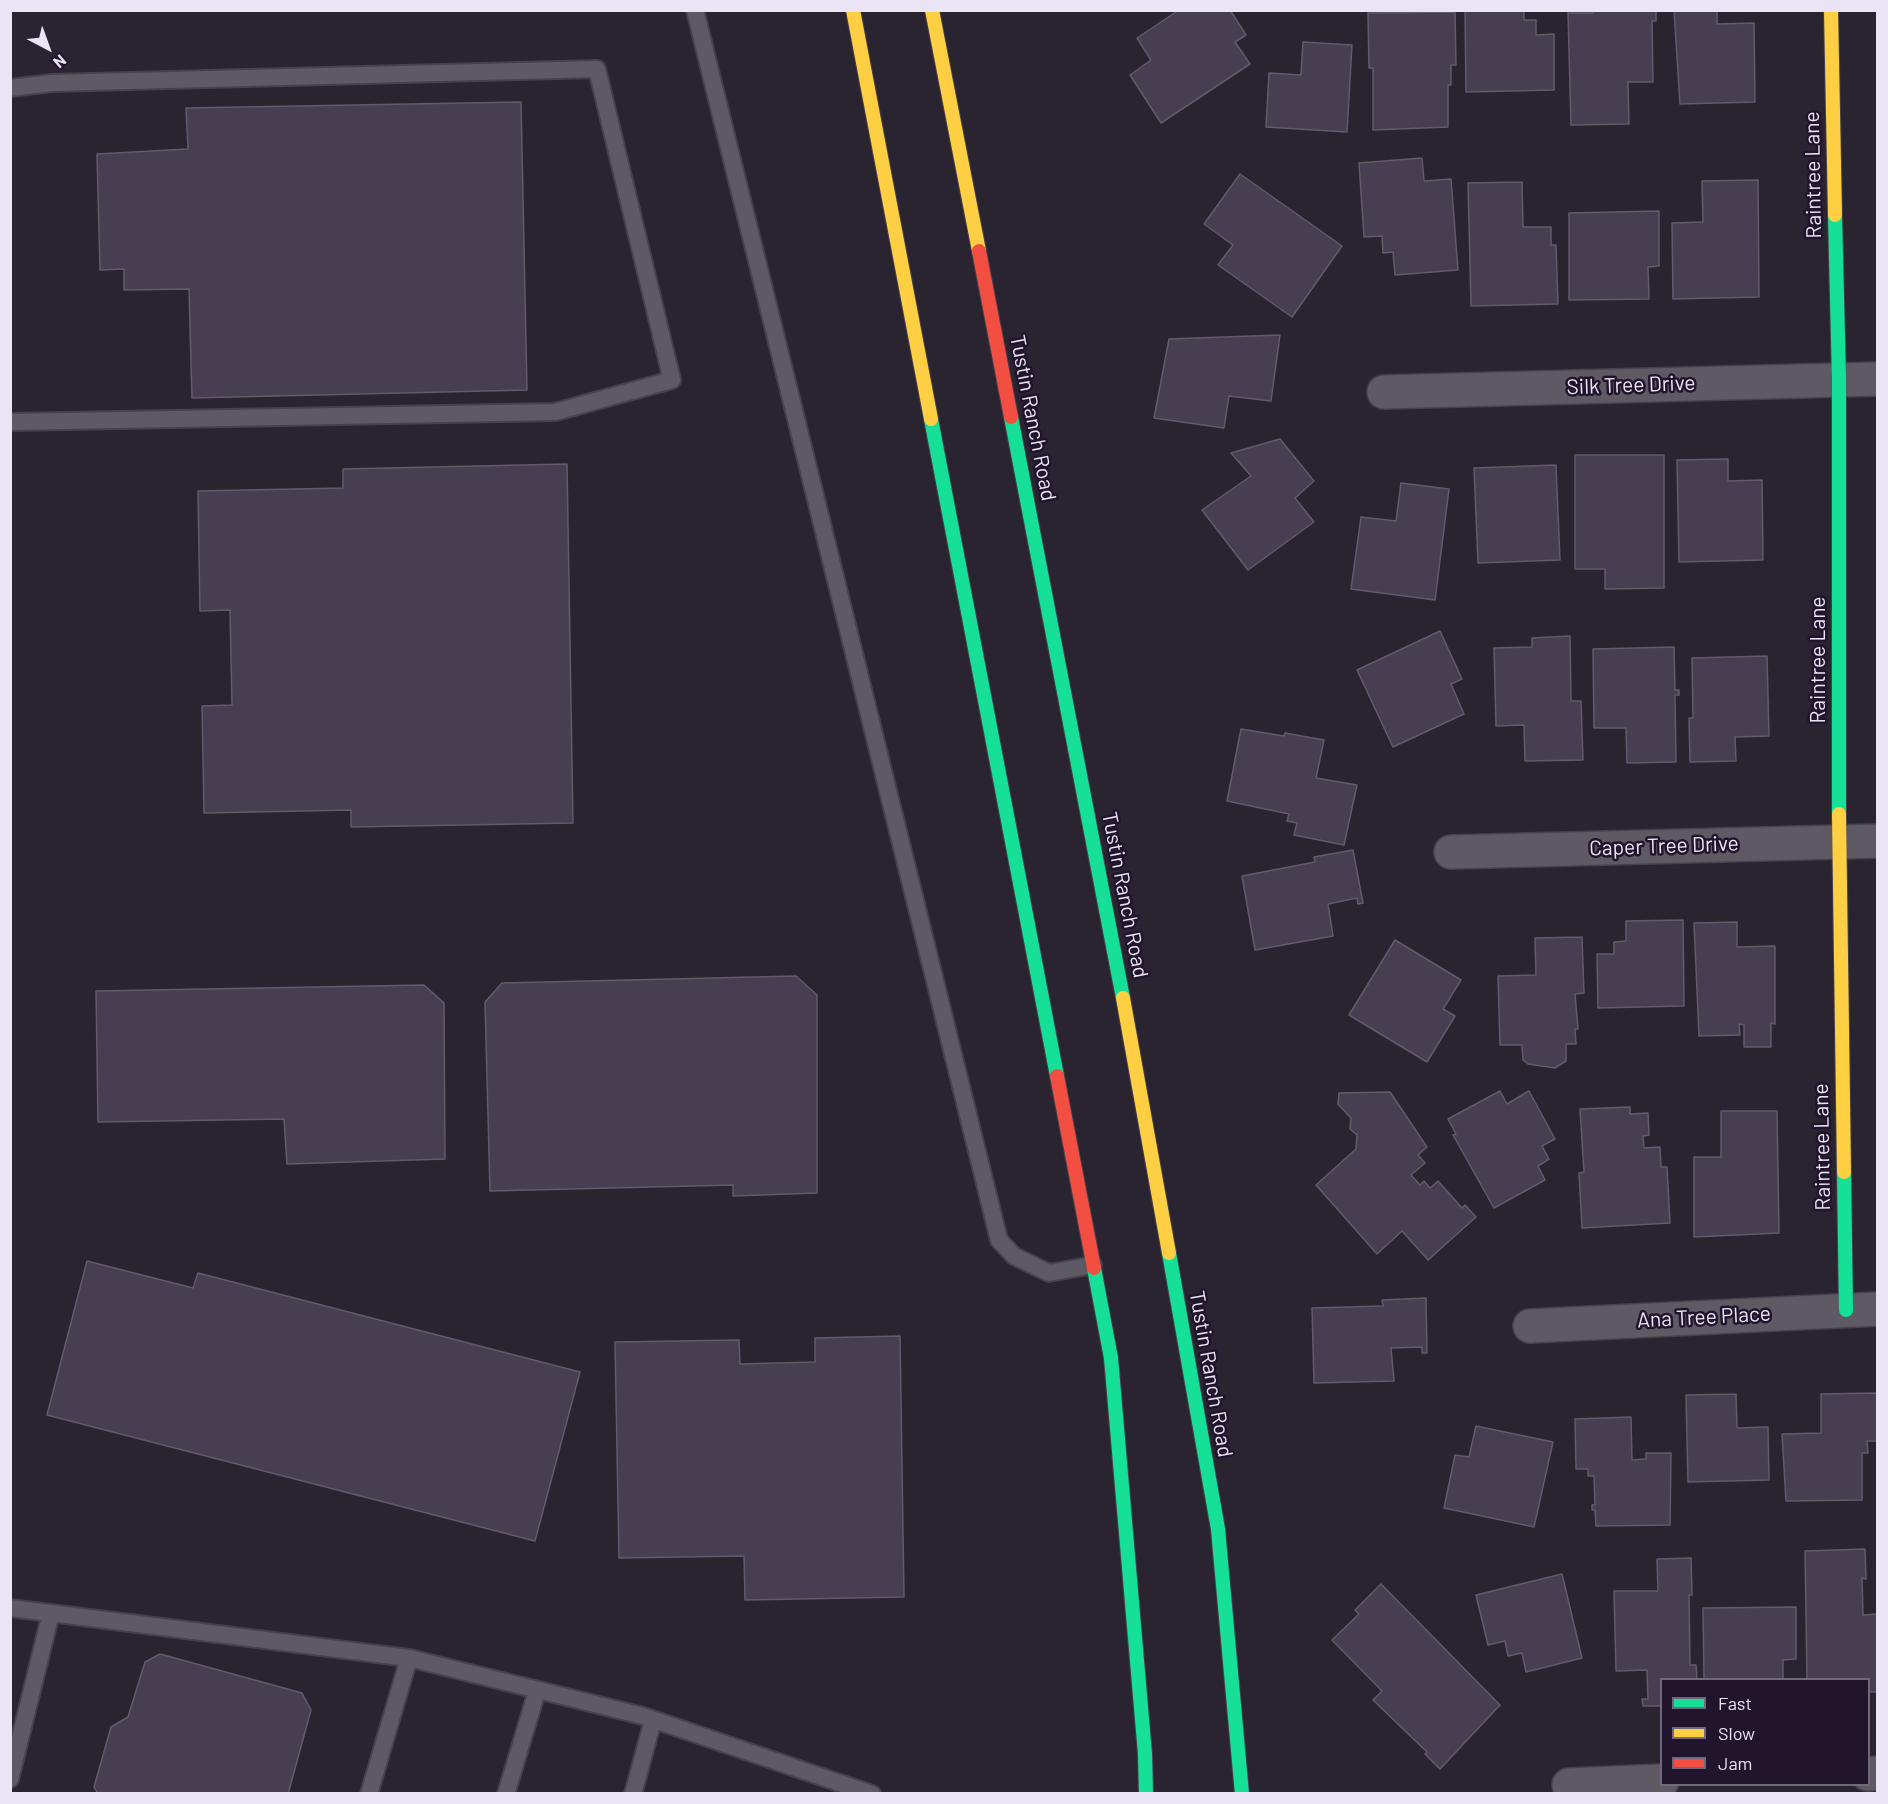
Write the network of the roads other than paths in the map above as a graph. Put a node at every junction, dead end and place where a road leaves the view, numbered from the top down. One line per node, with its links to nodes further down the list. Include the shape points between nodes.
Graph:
1 (695, 10): 13 (lane, via 999,1240 1014,1256 1049,1273)
2 (853, 10): 13 (main road)
3 (932, 10): 29 (main road, Tustin Ranch Road, via 1111,930 1218,1529)
4 (1831, 10): 7 (main road, Raintree Lane)
5 (10, 88): 9 (lane, via 52,83 597,69 672,380 555,412)
6 (1878, 379): 7 (street, Silk Tree Drive)
7 (1839, 380): 8 (street, Silk Tree Drive); 11 (main road, Raintree Lane)
8 (1383, 392)
9 (10, 422)
10 (1878, 841): 11 (street, Caper Tree Drive)
11 (1839, 842): 12 (street, Caper Tree Drive); 14 (main road, Raintree Lane)
12 (1451, 852)
13 (1093, 1265): 28 (main road, via 1111,1358)
14 (1862, 1310): 15 (street, Ana Tree Place)
15 (1530, 1326)
16 (10, 1608): 17 (lane)
17 (51, 1613): 18 (lane); 21 (lane)
18 (409, 1658): 19 (lane); 24 (lane)
19 (537, 1690): 20 (lane); 25 (lane)
20 (653, 1720): 26 (lane); 27 (lane)
21 (10, 1779)
22 (1660, 1781): 23 (street)
23 (1569, 1785)
24 (369, 1794)
25 (506, 1794)
26 (633, 1794)
27 (872, 1794)
28 (1146, 1794)
29 (1242, 1794)

